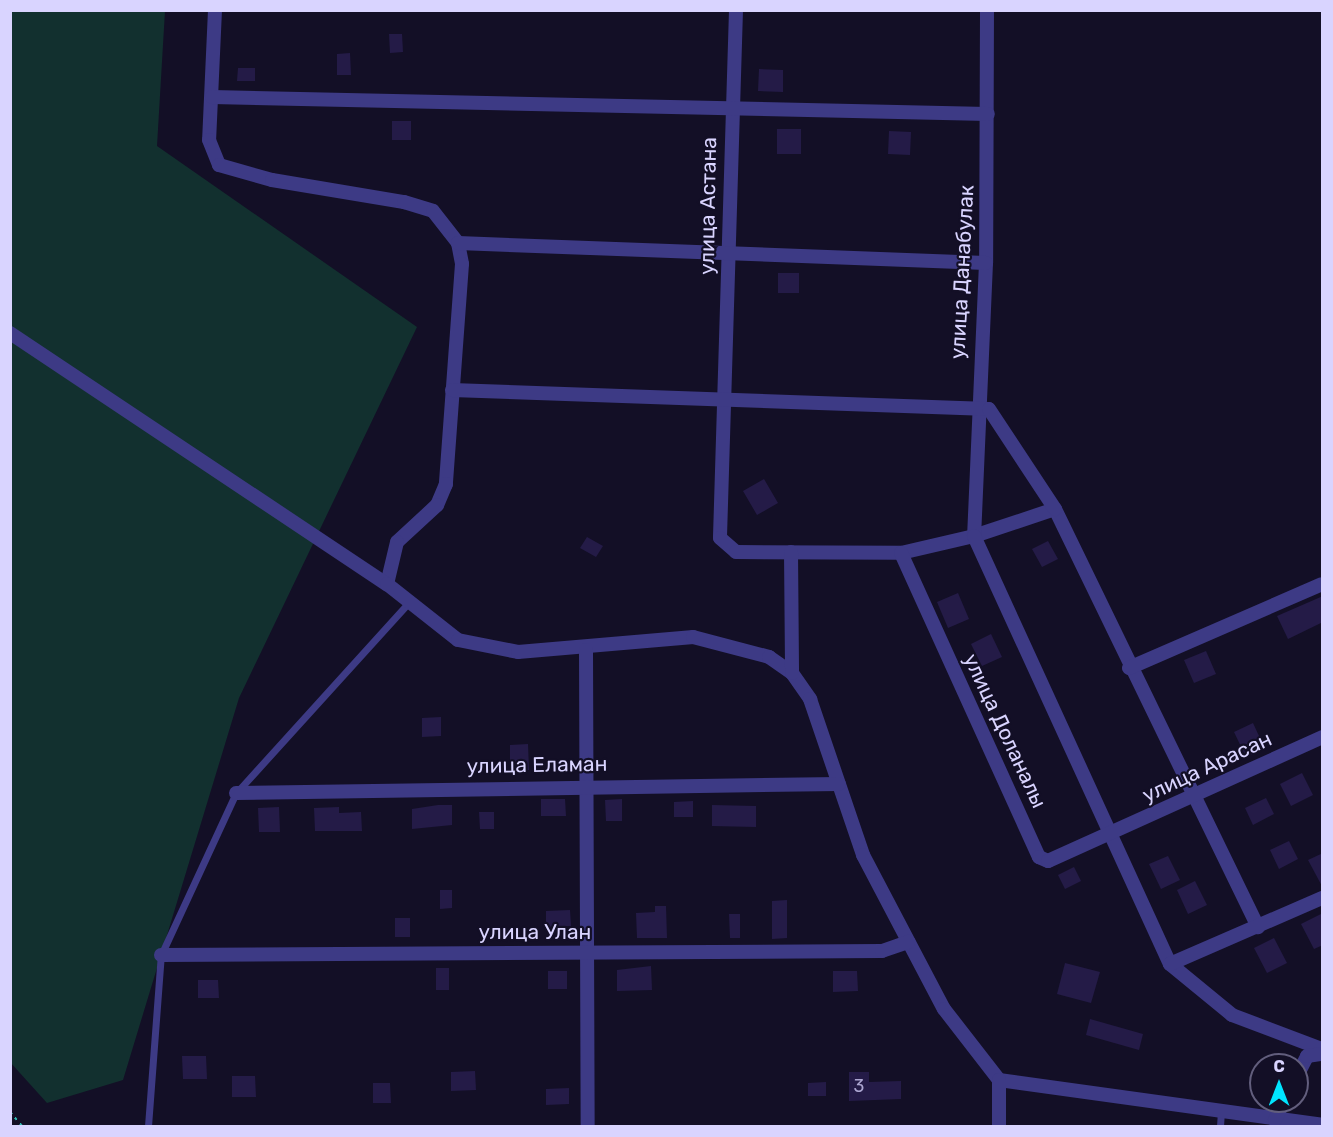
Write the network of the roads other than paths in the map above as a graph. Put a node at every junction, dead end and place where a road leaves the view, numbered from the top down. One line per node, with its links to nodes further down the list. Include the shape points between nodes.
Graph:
1 (215, 10): 4 (street)
2 (736, 10): 5 (street, улица Астана)
3 (987, 10): 6 (street, улица Данабулак)
4 (212, 97): 5 (street); 7 (street, via 209,140 219,165 234,172 404,202 433,211)
5 (732, 106): 6 (street); 8 (street, улица Астана)
6 (988, 114): 9 (street, улица Данабулак)
7 (458, 243): 8 (street); 11 (street, via 462,264)
8 (728, 255): 9 (street); 12 (street, улица Астана)
9 (986, 263): 13 (street, улица Данабулак)
10 (10, 333): 18 (street)
11 (452, 390): 12 (street); 18 (street, via 444,495 397,542)
12 (724, 402): 13 (street); 16 (street, улица Астана, via 720,538 736,552)
13 (976, 407): 14 (street, via 988,409 1004,426); 15 (street, улица Данабулак)
14 (1055, 509): 15 (street); 22 (street)
15 (974, 536): 17 (street); 29 (street)
16 (791, 552): 17 (street); 23 (street)
17 (901, 553): 29 (street, улица Доланалы, via 1040,857 1048,861)
18 (387, 584): 20 (street)
19 (1323, 584): 22 (street)
20 (409, 602): 21 (street, via 458,640 518,652); 27 (lane)
21 (586, 650): 23 (street, via 693,637 769,657); 26 (street)
22 (1129, 668): 28 (street)
23 (792, 673): 25 (street, via 810,699)
24 (1323, 737): 28 (street, улица Арасан)
25 (839, 784): 26 (street, улица Еламан); 32 (street, via 863,855)
26 (586, 785): 27 (street, улица Еламан); 33 (street)
27 (236, 793): 34 (lane)
28 (1198, 795): 29 (street, улица Арасан); 31 (street)
29 (1109, 835): 35 (street)
30 (1323, 898): 31 (street)
31 (1258, 927): 35 (street)
32 (908, 942): 33 (street, улица Улан, via 882,951); 37 (street, via 944,1009)
33 (587, 953): 34 (street, улица Улан); 43 (street)
34 (161, 956): 42 (lane)
35 (1170, 964): 36 (street, via 1233,1015)
36 (1323, 1049)
37 (999, 1080): 39 (street, via 1142,1096); 44 (street)
38 (1278, 1113): 40 (street)
39 (1221, 1119): 40 (street)
40 (1275, 1120): 41 (street)
41 (1323, 1125)
42 (147, 1126)
43 (588, 1126)
44 (999, 1126)

